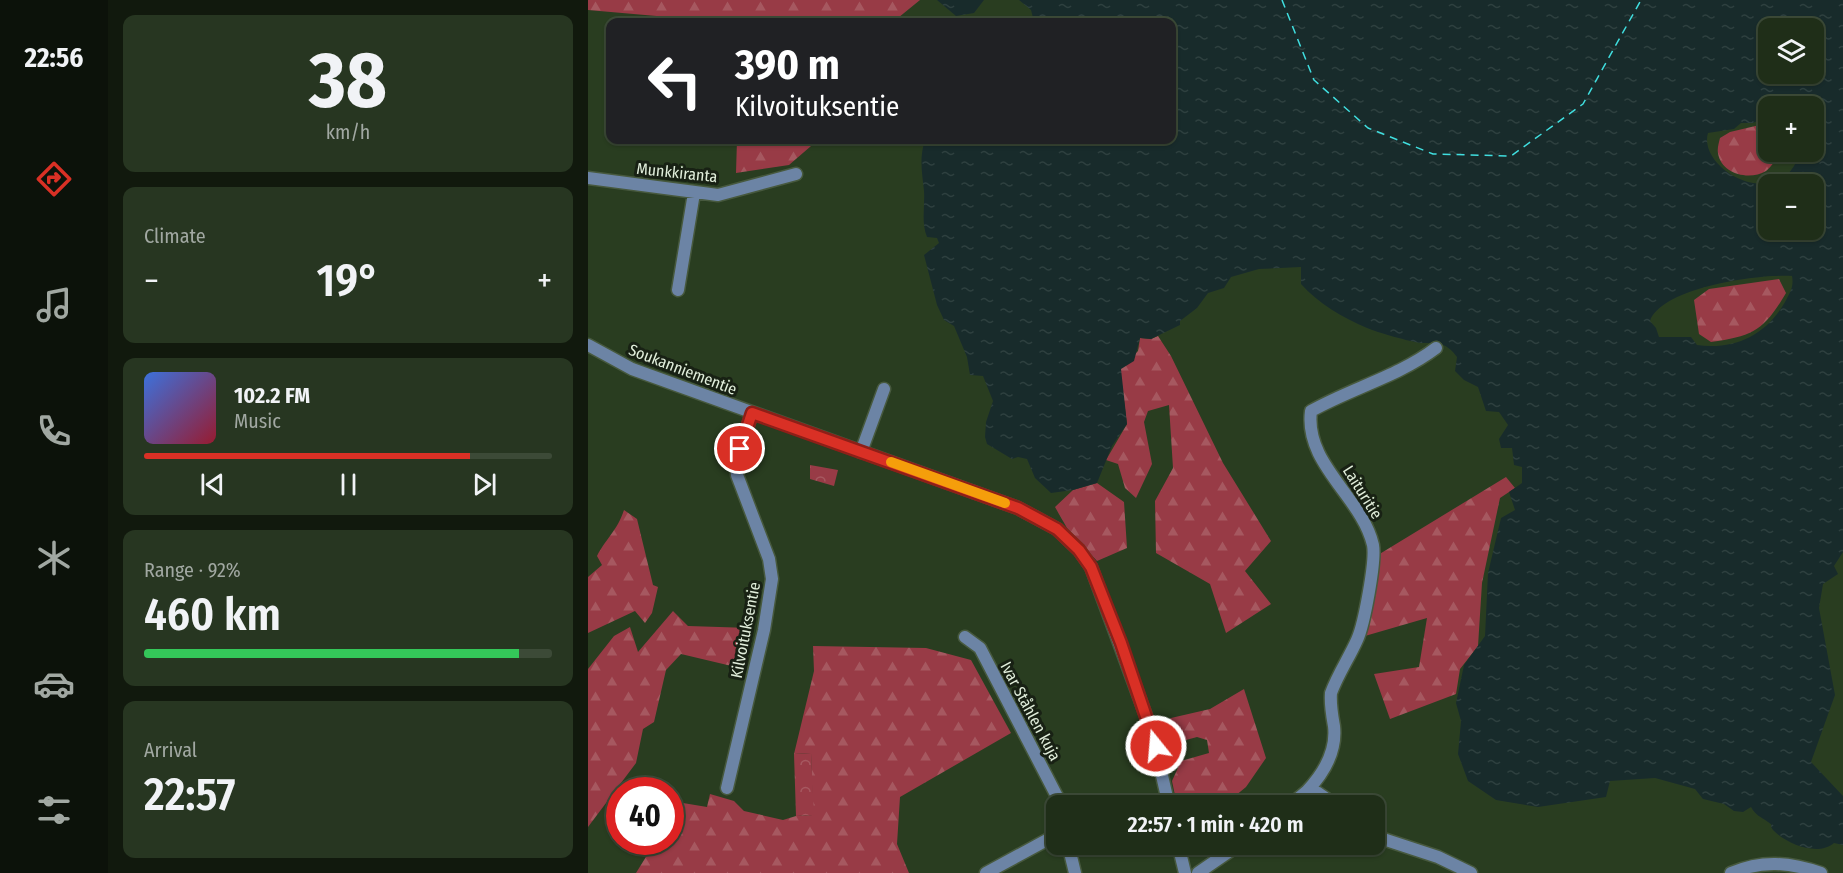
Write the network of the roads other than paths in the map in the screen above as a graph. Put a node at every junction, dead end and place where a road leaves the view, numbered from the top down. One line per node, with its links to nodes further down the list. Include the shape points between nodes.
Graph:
1 (796, 174): 3 (street, Munkkiranta, via 732,193)
2 (588, 178): 3 (street, Munkkiranta)
3 (694, 193): 4 (street)
4 (678, 290)
5 (588, 345): 8 (street, Soukanniementie, via 632,369)
6 (1436, 348): 12 (street, Laituritie, via 1417,362 1311,411 1311,430 1322,460 1364,520 1373,547 1363,623 1331,693 1331,753 1320,777)
7 (884, 389): 9 (street)
8 (752, 413): 9 (street, Soukanniementie); 11 (street, Kilvoituksentie, via 736,461 736,475 769,559 771,598)
9 (861, 452): 14 (street, Soukanniementie, via 1018,508 1057,529 1079,550 1091,567 1123,649 1152,732)
10 (965, 637): 13 (street, Ivar Ståhlen kuja, via 980,648)
11 (727, 788)
12 (1307, 791): 15 (street); 16 (street)
13 (1056, 795)
14 (1166, 795)
15 (1302, 795)
16 (1321, 795)
17 (1046, 840): 22 (street)
18 (1385, 840): 26 (street)
19 (1071, 855): 23 (street)
20 (1181, 855): 24 (street)
21 (1224, 855): 25 (street)
22 (986, 873)
23 (1075, 873)
24 (1185, 873)
25 (1198, 873)
26 (1471, 873)
27 (1731, 873): 28 (street, via 1774,862 1796,864)
28 (1821, 873)

